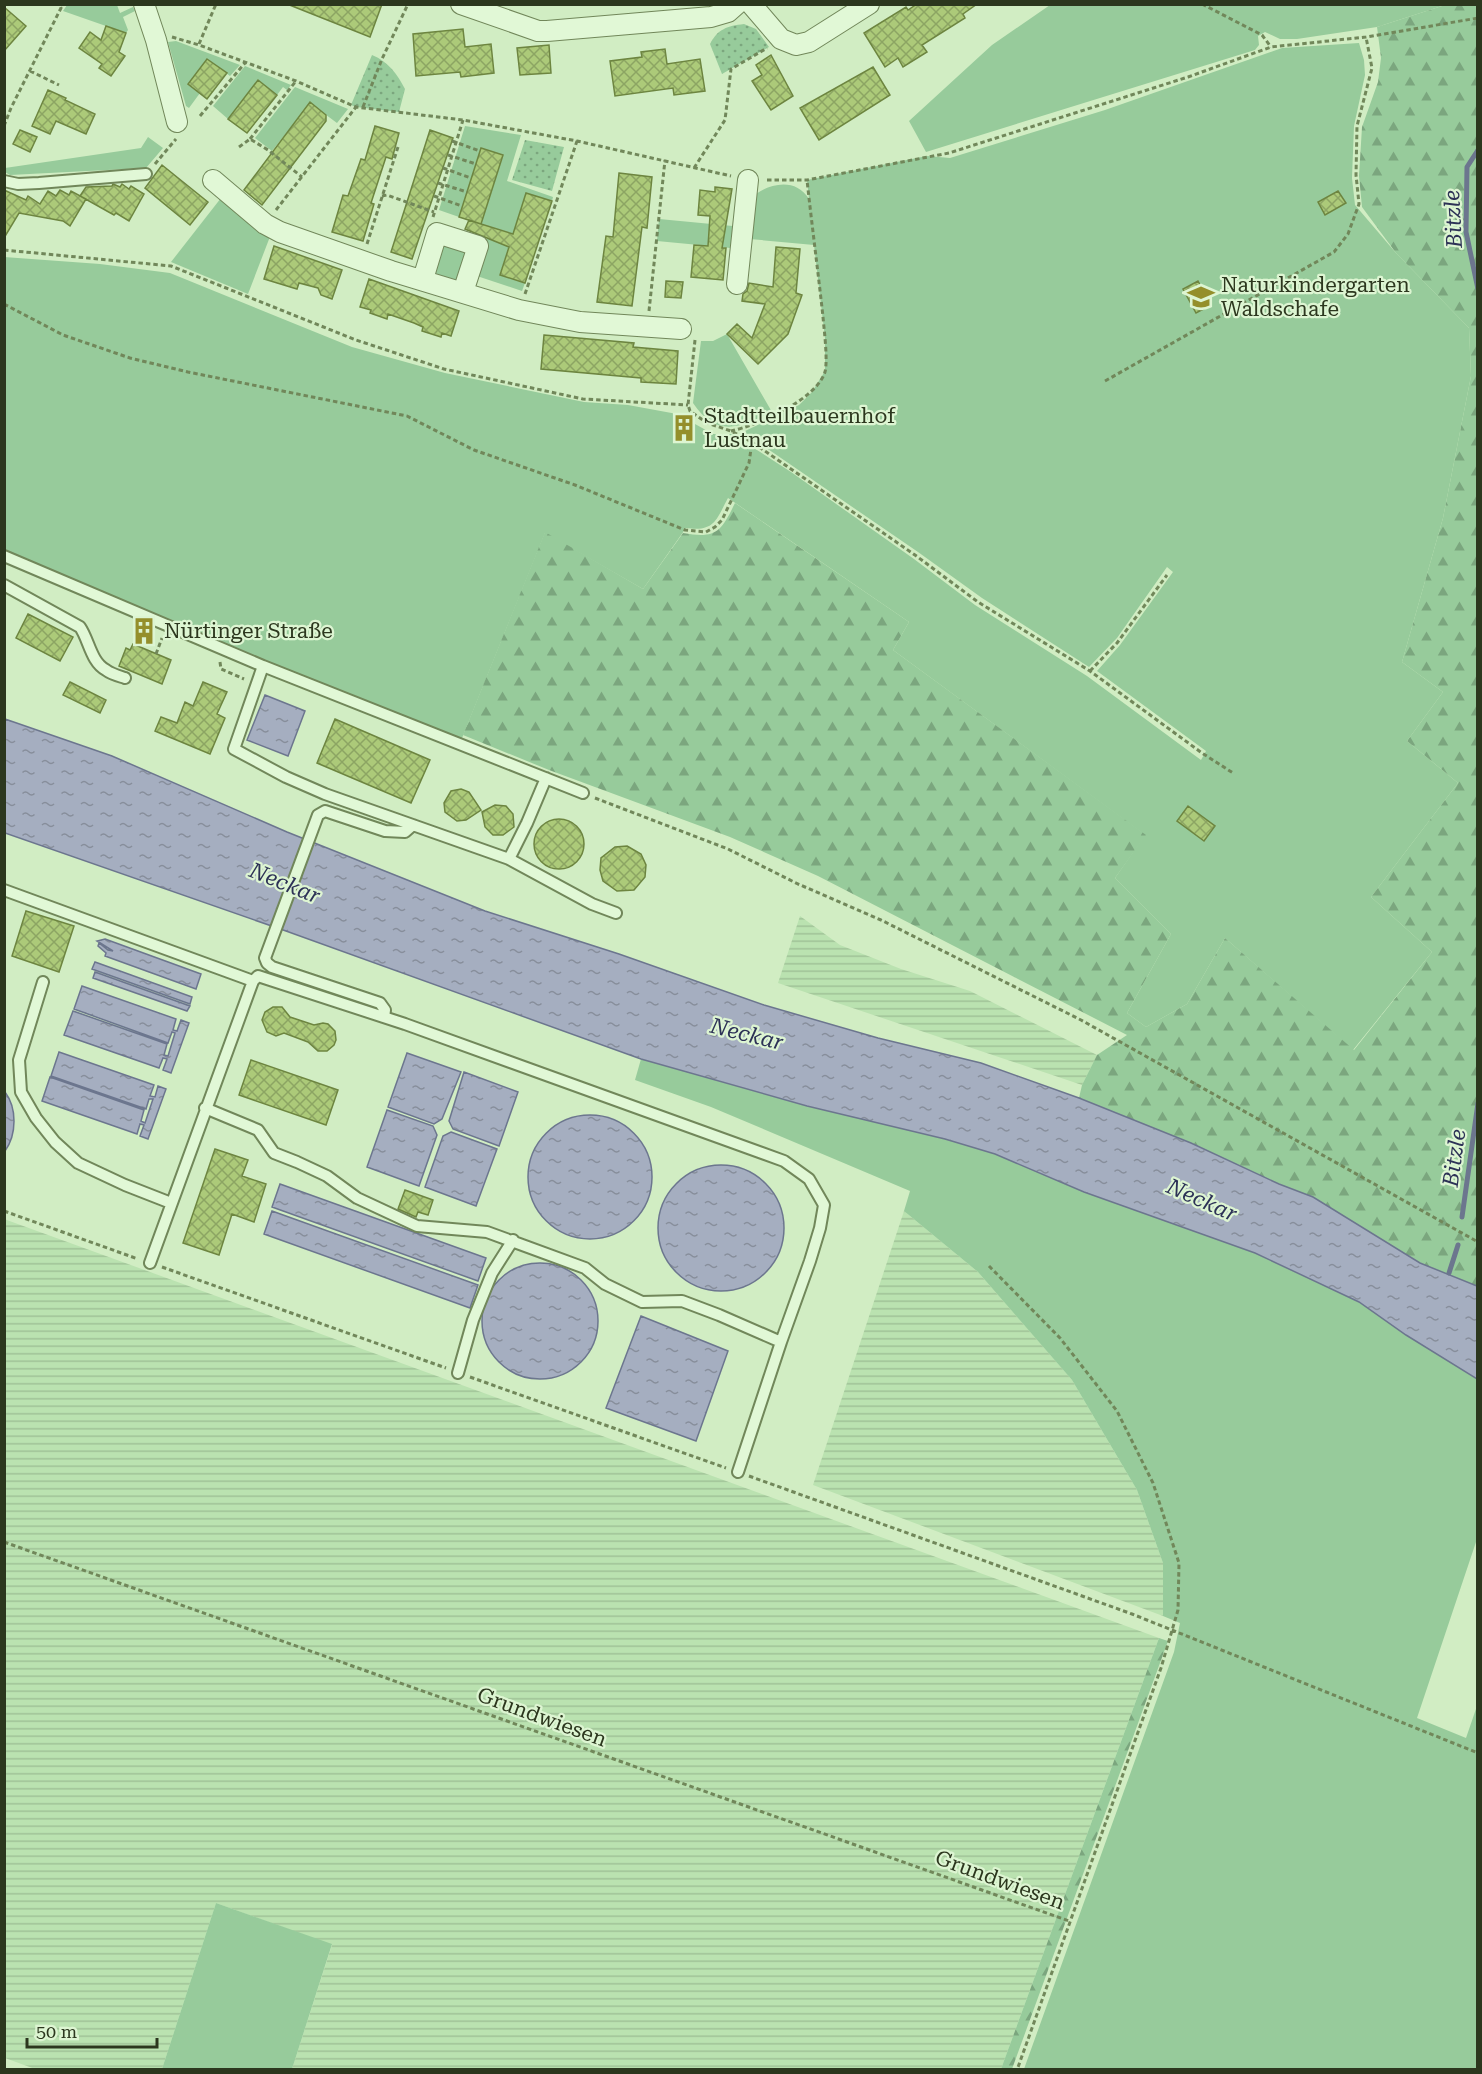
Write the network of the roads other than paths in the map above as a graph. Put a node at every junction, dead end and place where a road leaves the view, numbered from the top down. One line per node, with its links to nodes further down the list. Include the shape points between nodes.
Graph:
1 (144, 4): 6 (street)
2 (461, 4): 3 (street, via 538,31 711,17 728,12)
3 (737, 4)
4 (751, 4): 5 (street, via 781,39 796,45 809,42)
5 (869, 4)
6 (179, 126)
7 (146, 174): 8 (lane, via 18,184)
8 (4, 180)
9 (213, 180): 11 (street, via 280,232)
10 (748, 180): 12 (street)
11 (423, 279): 13 (street); 13 (street, via 437,233 478,246)
12 (737, 284)
13 (463, 292): 14 (street, via 572,321)
14 (688, 333)
15 (4, 556): 17 (lane)
16 (4, 585): 18 (lane, via 80,627 99,665)
17 (263, 666): 19 (lane); 21 (lane, via 234,749 325,795)
18 (125, 678)
19 (546, 778): 20 (lane); 22 (lane)
20 (582, 793)
21 (412, 825): 22 (lane); 27 (lane, via 405,832 385,831 325,811 318,814 266,958 272,967 380,1003 386,1010)
22 (509, 860): 24 (lane)
23 (4, 890): 25 (lane)
24 (615, 913)
25 (253, 981): 27 (lane, via 258,976); 28 (lane)
26 (43, 982): 29 (lane, via 19,1060 21,1092 36,1118 78,1163)
27 (384, 1017): 32 (lane, via 784,1161 809,1179 824,1204 820,1228)
28 (205, 1108): 29 (lane); 30 (lane, via 258,1130 274,1153 327,1176 357,1198 417,1226 487,1232)
29 (171, 1203): 31 (lane)
30 (513, 1240): 32 (lane, via 585,1268 605,1284 642,1302 682,1301); 33 (lane, via 492,1273)
31 (150, 1263)
32 (781, 1342): 34 (lane)
33 (458, 1372)
34 (738, 1472)

